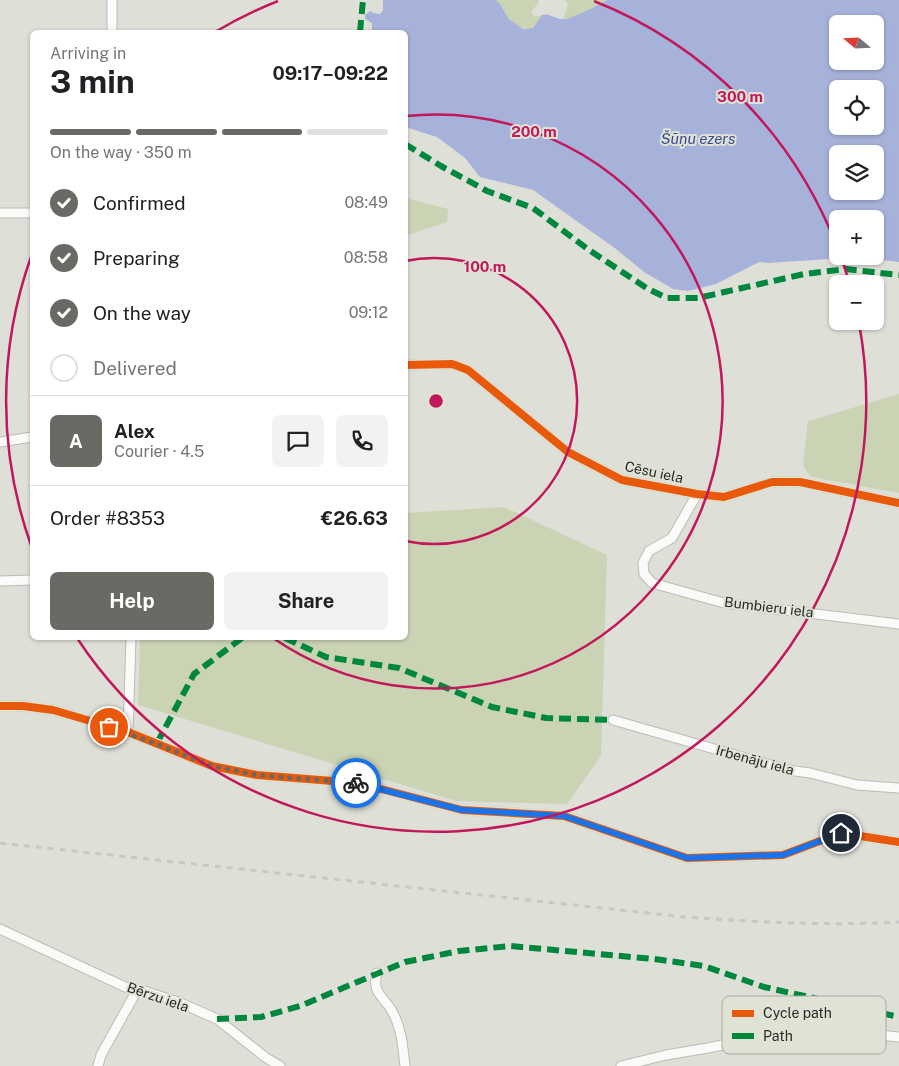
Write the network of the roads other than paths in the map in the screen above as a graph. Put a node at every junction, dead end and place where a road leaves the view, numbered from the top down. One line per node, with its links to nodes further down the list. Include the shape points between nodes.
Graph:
1 (112, 0): 2 (street)
2 (112, 30)
3 (0, 213): 4 (street)
4 (30, 213)
5 (408, 365): 8 (street, Cēsu iela, via 452,364 468,370 568,452 622,480)
6 (30, 437): 7 (street)
7 (0, 442)
8 (697, 494): 9 (street, Cēsu iela, via 724,497 772,482 800,482); 12 (street, Bumbieru iela, via 672,538 650,551 643,563 644,574 652,583 724,603)
9 (899, 503)
10 (30, 580): 11 (street)
11 (0, 581)
12 (899, 624)
13 (131, 640): 16 (street)
14 (0, 706): 16 (street, via 53,710)
15 (613, 720): 17 (street, Irbenāju iela, via 788,770 856,785)
16 (128, 732): 18 (street, via 212,766 257,775 358,783 462,810 564,816 687,858 783,855 841,833)
17 (899, 788)
18 (899, 842)
19 (0, 929): 21 (street, Bērzu iela)
20 (377, 973): 27 (street, via 376,990 394,1014)
21 (136, 992): 25 (street); 26 (street, Bērzu iela, via 144,991 178,1002 217,1019)
22 (886, 1036): 23 (street)
23 (899, 1037)
24 (722, 1045): 28 (street)
25 (98, 1066)
26 (280, 1066)
27 (406, 1066)
28 (621, 1066)

